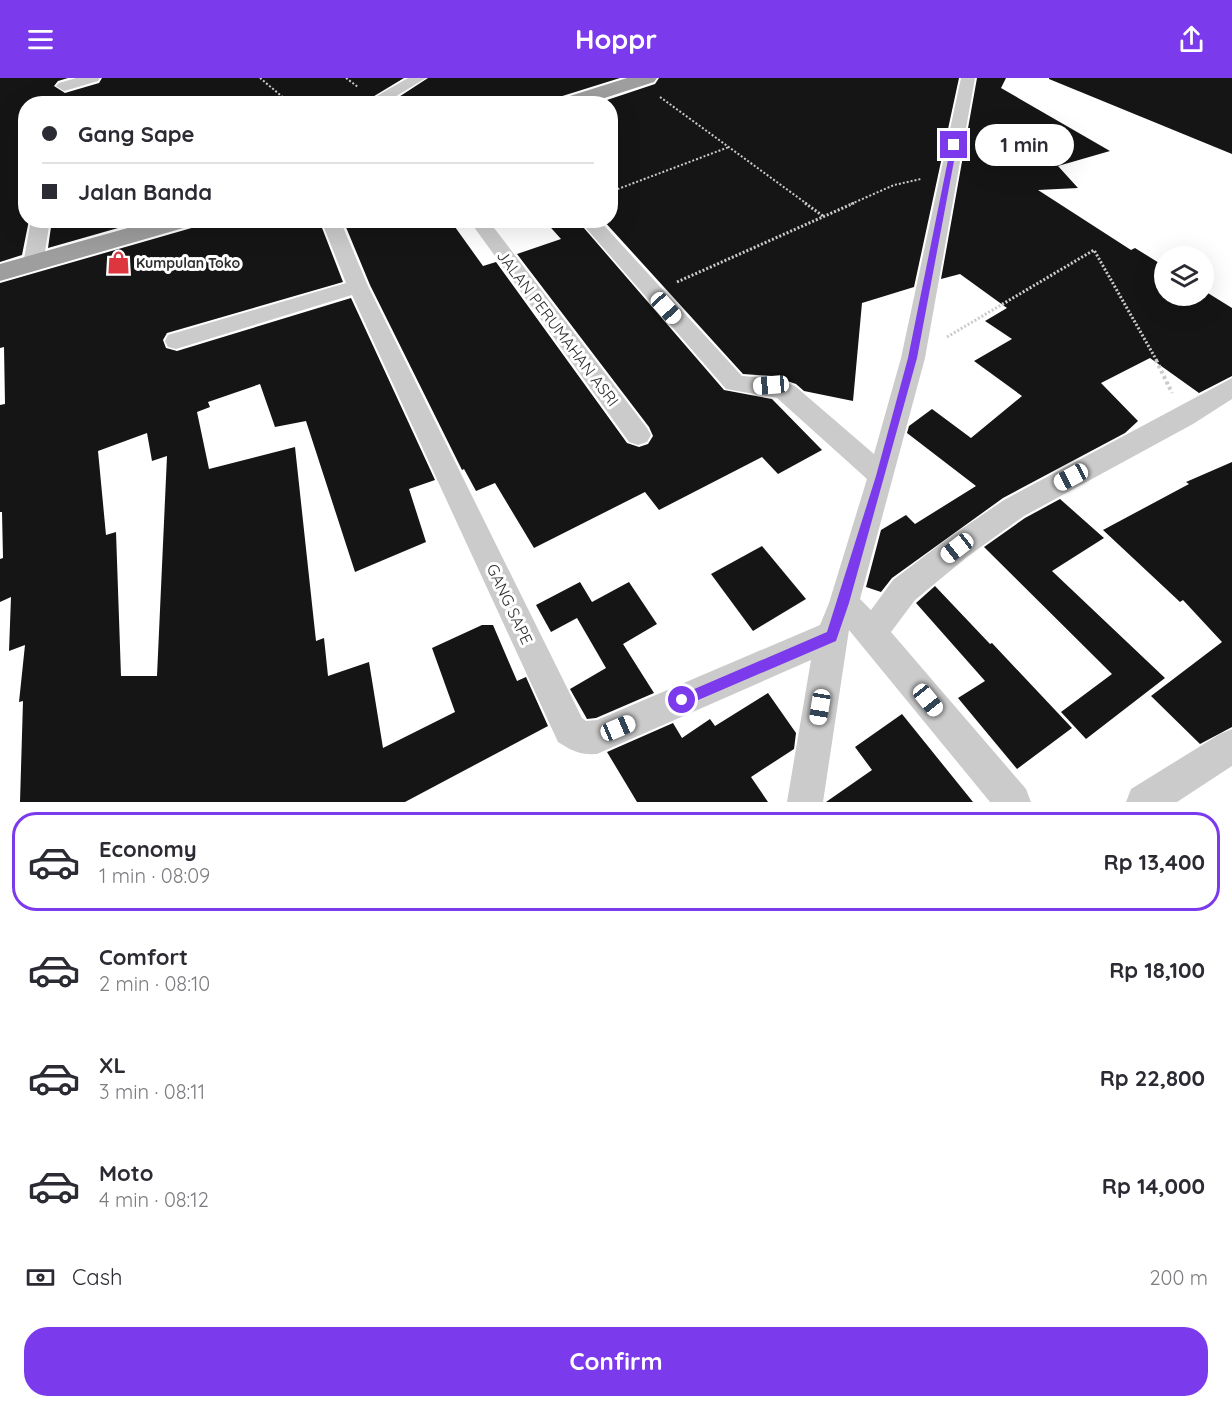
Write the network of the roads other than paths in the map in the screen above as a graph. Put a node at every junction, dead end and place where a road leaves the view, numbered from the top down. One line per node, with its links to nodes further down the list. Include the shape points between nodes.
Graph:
1 (93, 78): 5 (street)
2 (418, 78): 6 (street)
3 (968, 78): 19 (street, via 913,358)
4 (631, 80): 7 (highway)
5 (64, 82)
6 (385, 96)
7 (586, 96)
8 (40, 228): 13 (street)
9 (157, 228): 13 (highway)
10 (333, 228): 15 (street, GANG SAPE)
11 (484, 228): 18 (street, JALAN PERUMAHAN ASRI)
12 (595, 228): 19 (street, via 734,383 747,387 771,385 786,392)
13 (33, 264): 14 (highway)
14 (0, 273)
15 (358, 286): 16 (street); 22 (street, GANG SAPE, via 570,730 582,738 597,737)
16 (176, 341)
17 (1232, 387): 21 (street, via 1014,508 904,590)
18 (638, 435)
19 (881, 476): 20 (street)
20 (844, 603): 21 (street); 22 (street)
21 (872, 633): 25 (street)
22 (831, 636): 24 (street)
23 (1232, 746): 26 (street)
24 (805, 802)
25 (1013, 802)
26 (1144, 802)

